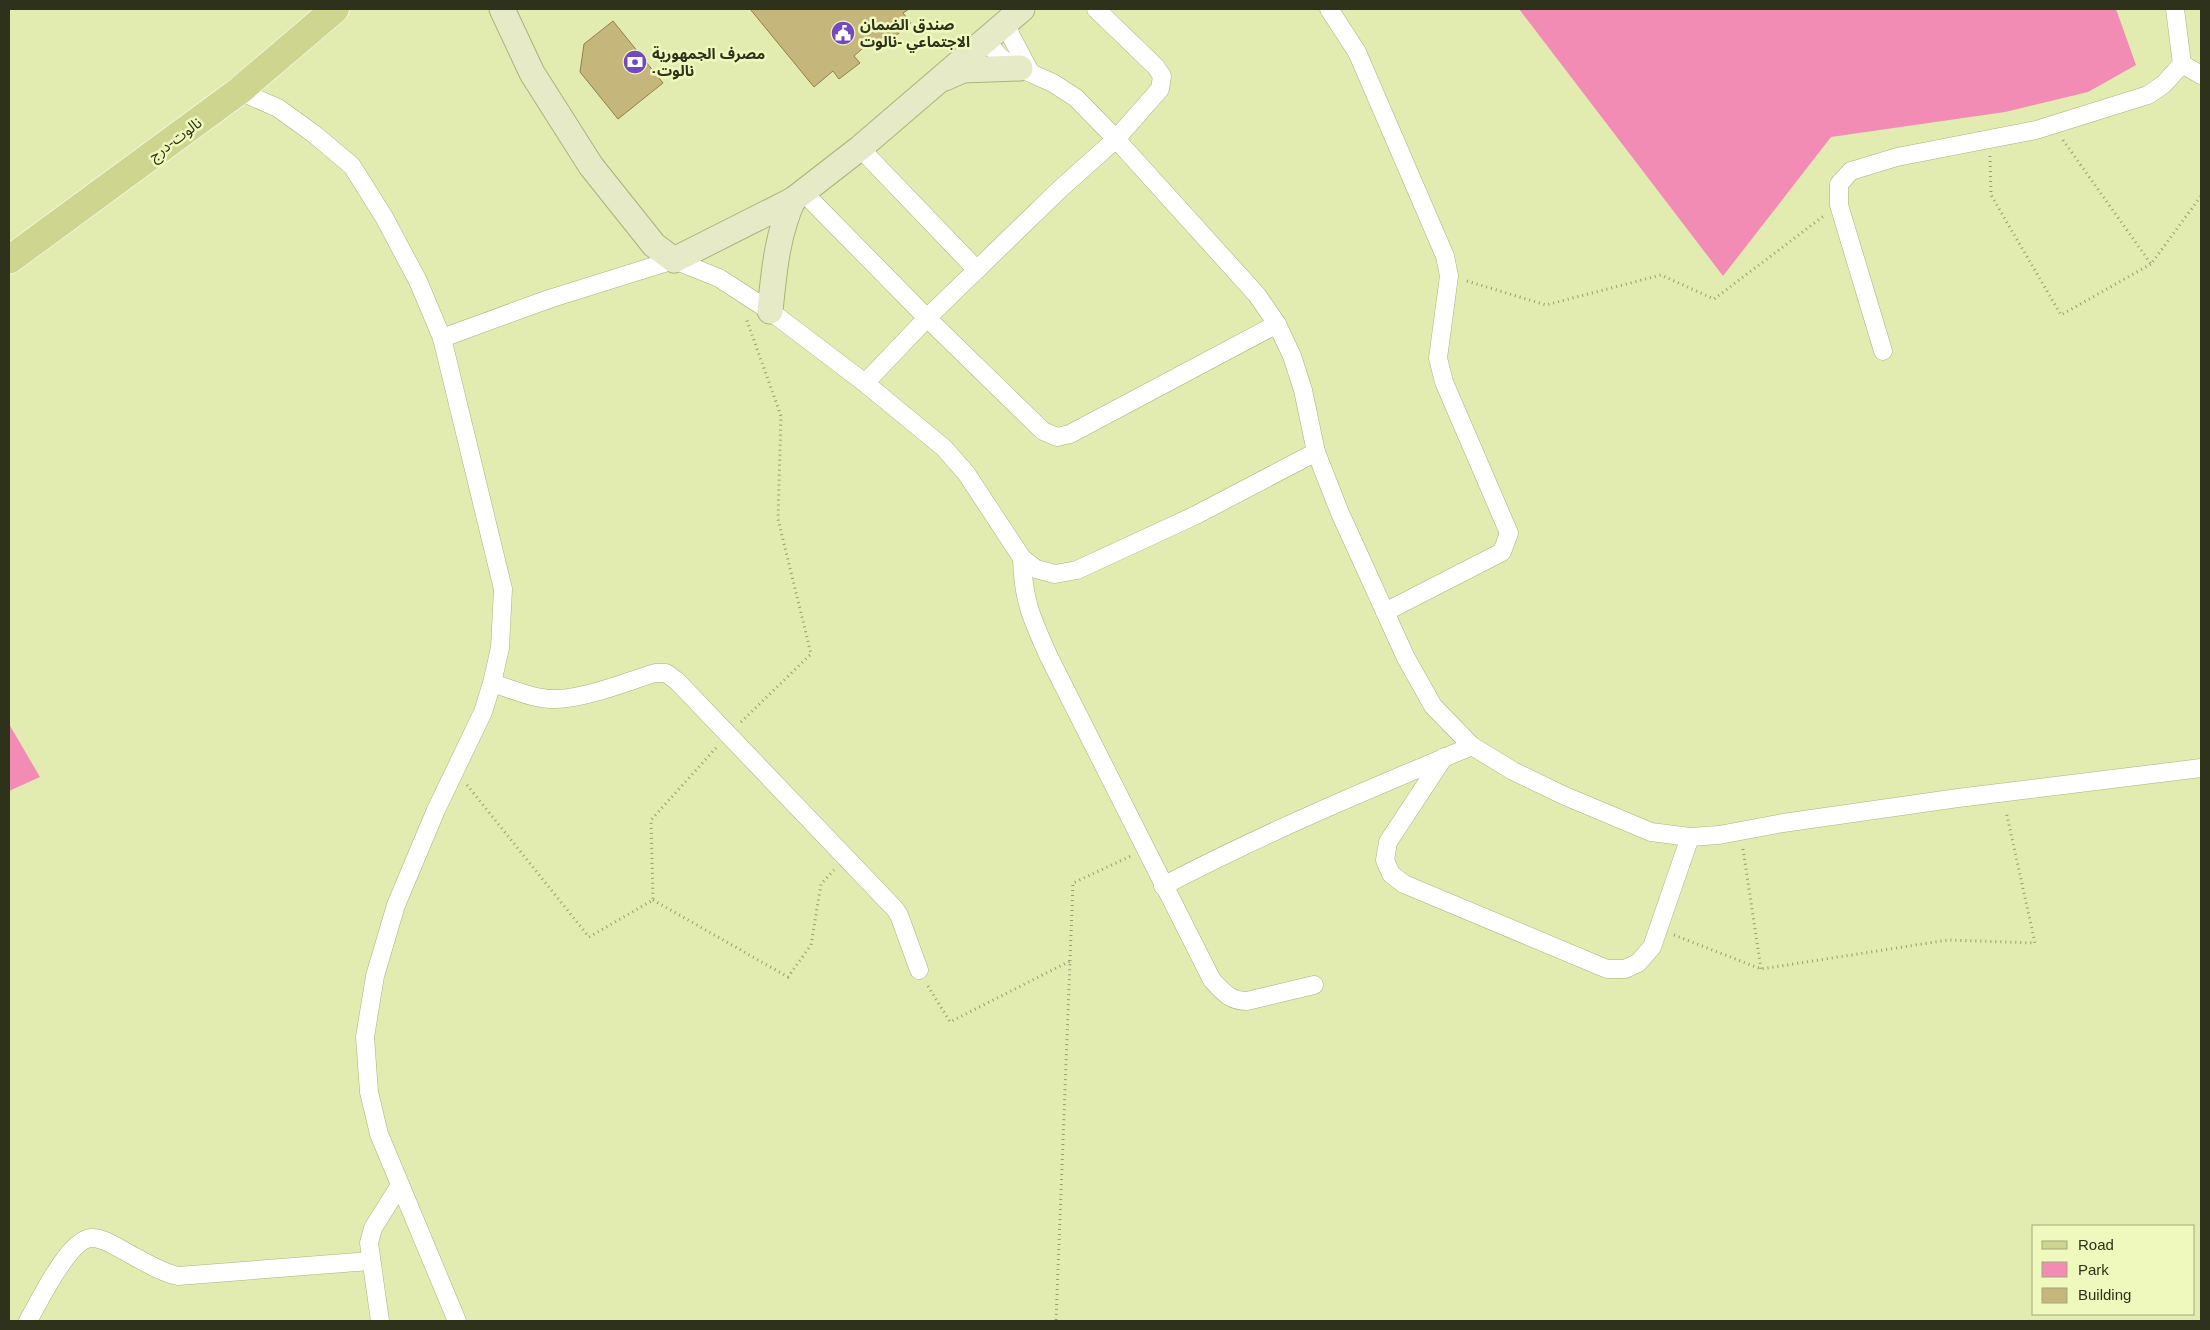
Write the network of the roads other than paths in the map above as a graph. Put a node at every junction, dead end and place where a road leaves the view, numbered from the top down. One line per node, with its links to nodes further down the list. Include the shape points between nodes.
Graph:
1 (335, 9): 12 (main road, نالوت-درج)
2 (502, 9): 17 (street, via 532,73 591,166 654,245)
3 (1096, 9): 13 (street, via 1162,76 1160,89)
4 (1329, 9): 27 (street, via 1357,52 1446,256 1449,276 1438,358 1444,382 1509,533 1502,552)
5 (2175, 9): 8 (street)
6 (1014, 15): 7 (street); 9 (street, via 1011,36)
7 (985, 40): 9 (street, via 1000,57); 11 (street)
8 (2182, 64): 10 (street); 23 (street, via 2164,84 2148,95 2052,125 1896,157 1851,171 1839,184 1840,204)
9 (1025, 70): 11 (street, via 963,70); 13 (street, via 1076,98)
10 (2201, 75)
11 (936, 82): 14 (street)
12 (239, 91): 16 (main road, نالوت-درج); 22 (street, via 278,108 352,166 418,280)
13 (1116, 139): 18 (street); 21 (street, via 1258,295)
14 (860, 148): 15 (street); 18 (street)
15 (798, 196): 17 (street); 19 (street, via 780,232); 20 (street)
16 (9, 260)
17 (674, 260): 19 (street, via 719,278); 22 (street, via 549,299)
18 (977, 270): 20 (street)
19 (770, 311): 24 (street)
20 (927, 318): 21 (street, via 1043,431 1056,437 1070,434); 24 (street)
21 (1277, 324): 25 (street, via 1303,390)
22 (442, 338): 28 (street, via 502,589 500,648)
23 (1884, 351)
24 (865, 383): 26 (street, via 944,448 966,473)
25 (1316, 452): 26 (street, via 1196,515 1077,570 1055,574 1036,569); 27 (street)
26 (1022, 558): 33 (street, via 1023,586 1030,615)
27 (1385, 612): 29 (street, via 1433,706)
28 (492, 683): 34 (street, via 542,698 557,699 655,673 666,673 677,680 899,915); 36 (street, via 483,712 396,905 375,976 365,1037 369,1092 379,1134)
29 (1472, 746): 30 (street); 32 (street, via 1513,771 1565,796 1651,832)
30 (1444, 757): 32 (street, via 1388,842 1385,860 1391,874 1404,884 1607,969 1625,969 1638,963 1652,947); 33 (street, via 1224,854)
31 (2201, 768): 32 (street)
32 (1690, 837)
33 (1163, 886): 35 (street, via 1202,963 1226,996 1236,1001 1247,1001)
34 (919, 970)
35 (1314, 985)
36 (400, 1185): 37 (street, via 373,1228 369,1243); 40 (street)
37 (370, 1261): 38 (street, via 178,1276 166,1273 110,1243 91,1238 78,1243 67,1255); 39 (street)
38 (28, 1321)
39 (380, 1321)
40 (457, 1321)

